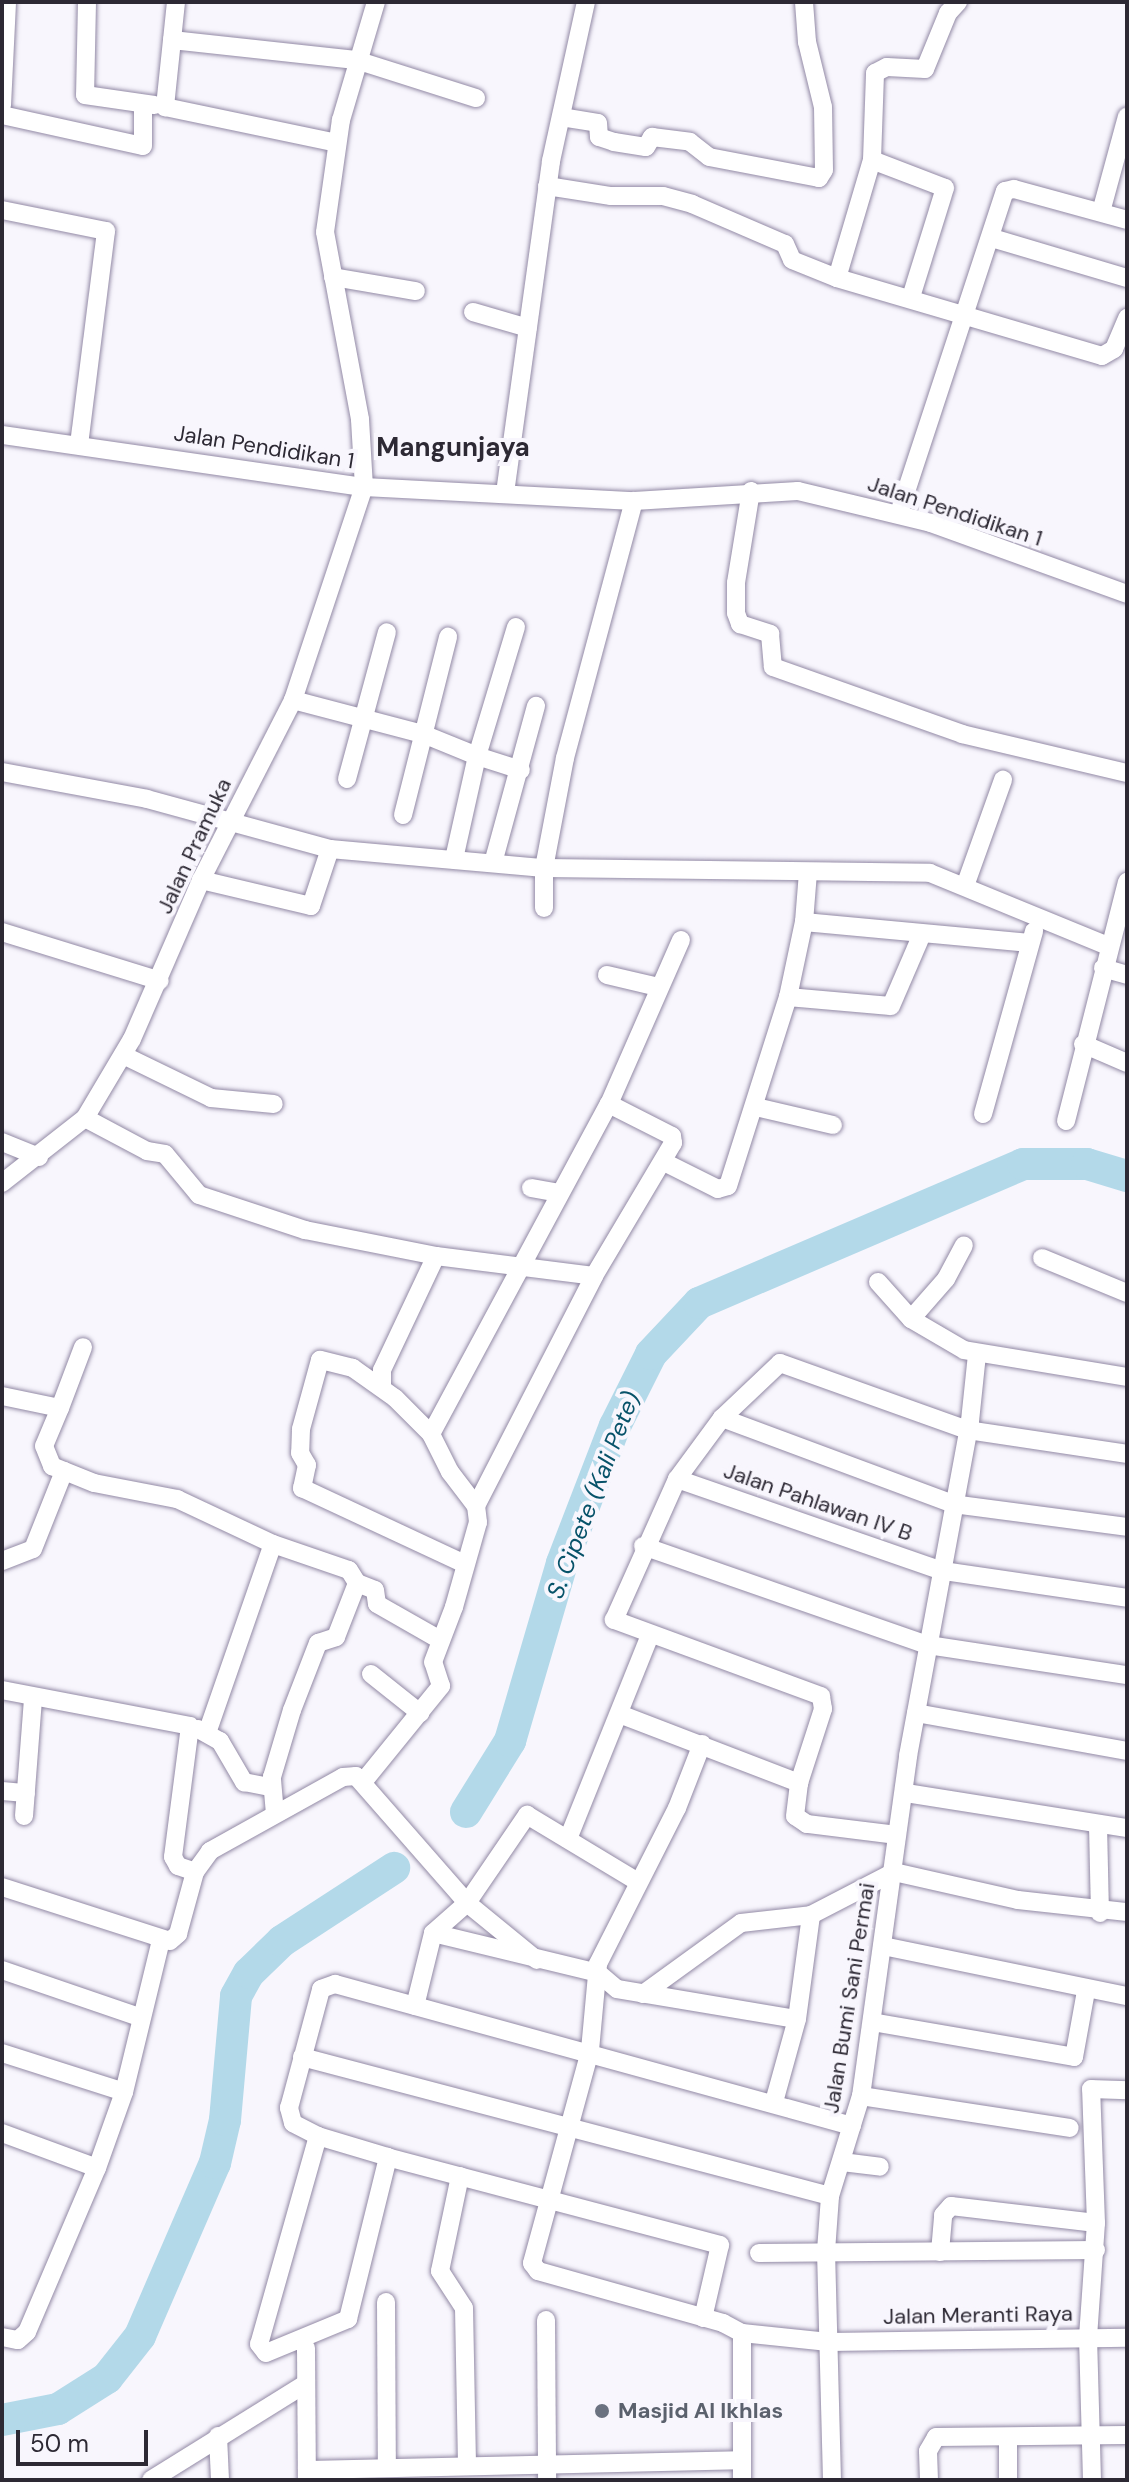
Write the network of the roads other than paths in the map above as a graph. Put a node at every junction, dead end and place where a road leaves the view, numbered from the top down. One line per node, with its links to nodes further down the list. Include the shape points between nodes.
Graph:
1 (7, 2): 12 (street)
2 (87, 2): 11 (street, via 85,95)
3 (176, 2): 8 (street)
4 (376, 2): 9 (street)
5 (586, 2): 16 (street)
6 (804, 2): 16 (street, via 807,42 823,107 824,170 819,178 709,157 690,142 652,137 646,147 614,142 599,137 598,123)
7 (958, 2): 18 (street, via 948,13 925,69 887,67 875,73)
8 (172, 40): 9 (street); 13 (street)
9 (356, 60): 10 (street); 17 (street)
10 (476, 98)
11 (143, 104): 13 (street); 14 (street, via 143,146)
12 (2, 105)
13 (165, 107): 17 (street)
14 (2, 115)
15 (1127, 116): 21 (street)
16 (561, 117): 19 (street)
17 (337, 143): 24 (street, via 325,232)
18 (872, 160): 25 (street); 28 (street, via 945,188)
19 (547, 186): 25 (street, via 611,196 663,196 692,204 785,244 792,260); 32 (street)
20 (2, 210): 34 (street, via 106,231)
21 (1101, 212): 22 (street); 23 (street, via 1009,189)
22 (1127, 220)
23 (992, 238): 26 (street); 30 (street)
24 (333, 277): 27 (street); 35 (street, via 360,419)
25 (837, 278): 28 (street)
26 (1127, 278)
27 (416, 291)
28 (911, 297): 30 (street)
29 (473, 312): 32 (street)
30 (966, 314): 31 (street, via 1106,356); 39 (street)
31 (1127, 318)
32 (528, 328): 37 (street)
33 (2, 435): 34 (street, Jalan Pendidikan 1)
34 (79, 445): 35 (street, Jalan Pendidikan 1)
35 (364, 487): 37 (street, Jalan Pendidikan 1); 44 (street, Jalan Pramuka)
36 (751, 491): 38 (street, Jalan Pendidikan 1); 39 (street, Jalan Pendidikan 1, via 798,491); 51 (street, via 736,613 740,624 770,634 773,667 962,734)
37 (505, 493): 38 (street, Jalan Pendidikan 1)
38 (634, 501): 59 (street, via 565,758)
39 (899, 513): 40 (street, Jalan Pendidikan 1)
40 (1127, 594)
41 (516, 627): 48 (street)
42 (387, 632): 46 (street)
43 (448, 637): 47 (street)
44 (293, 700): 46 (street); 55 (street, Jalan Pramuka)
45 (536, 706): 49 (street)
46 (363, 720): 47 (street); 52 (street)
47 (423, 734): 48 (street); 54 (street)
48 (477, 756): 49 (street); 57 (street)
49 (521, 770): 58 (street)
50 (2, 772): 55 (street, via 147,799)
51 (1127, 773)
52 (347, 779)
53 (1003, 780): 62 (street)
54 (403, 815)
55 (229, 822): 56 (street); 61 (street, Jalan Pramuka)
56 (330, 849): 57 (street); 61 (street, via 311,906)
57 (454, 859): 58 (street)
58 (493, 863): 59 (street)
59 (544, 868): 60 (street); 64 (street)
60 (808, 872): 62 (street, via 920,872); 66 (street)
61 (201, 880): 75 (street, Jalan Pramuka)
62 (965, 886): 65 (street)
63 (1126, 889): 71 (street)
64 (544, 908)
65 (1038, 921): 70 (street); 71 (street)
66 (804, 922): 68 (street); 77 (street)
67 (2, 932): 75 (street)
68 (922, 934): 70 (street); 77 (street, via 891,1006)
69 (681, 940): 76 (street)
70 (1030, 943): 84 (street)
71 (1108, 946): 72 (street)
72 (1103, 968): 74 (street); 78 (street)
73 (607, 975): 76 (street)
74 (1127, 975)
75 (160, 981): 79 (street, Jalan Pramuka)
76 (658, 987): 82 (street)
77 (788, 997): 83 (street)
78 (1083, 1044): 80 (street); 86 (street)
79 (123, 1055): 81 (street, via 211,1098); 85 (street, Jalan Pramuka)
80 (1127, 1063)
81 (274, 1104)
82 (609, 1104): 90 (street, via 672,1136); 93 (street)
83 (756, 1107): 87 (street); 90 (street, via 725,1190)
84 (983, 1114)
85 (85, 1118): 89 (street, Jalan Pramuka); 95 (street, via 147,1151 165,1154 199,1195 305,1230)
86 (1066, 1121)
87 (833, 1125)
88 (2, 1142): 89 (street)
89 (39, 1157): 91 (street, Jalan Pramuka)
90 (664, 1162): 98 (street)
91 (2, 1183)
92 (531, 1188): 93 (street)
93 (560, 1193): 97 (street)
94 (964, 1245): 101 (street, via 946,1279)
95 (436, 1256): 97 (street); 105 (street, via 382,1370)
96 (1042, 1258): 100 (street)
97 (517, 1269): 98 (street); 110 (street)
98 (594, 1276): 115 (street)
99 (878, 1282): 101 (street)
100 (1127, 1293)
101 (911, 1319): 103 (street)
102 (83, 1347): 107 (street)
103 (977, 1354): 104 (street, via 1006,1354); 109 (street, Jalan Bumi Sani Permai)
104 (1127, 1377)
105 (382, 1388): 110 (street); 120 (street, via 353,1368 317,1362 301,1429 300,1453 307,1465 302,1488)
106 (2, 1396): 107 (street)
107 (60, 1408): 112 (street, via 44,1453 52,1466)
108 (722, 1418): 109 (street, via 771,1366 787,1363); 113 (street); 114 (street)
109 (967, 1430): 111 (street); 114 (street, Jalan Bumi Sani Permai)
110 (431, 1434): 115 (street, via 450,1472)
111 (1127, 1454)
112 (64, 1471): 117 (street, via 94,1483 177,1499); 119 (street, via 33,1549)
113 (677, 1479): 118 (street); 121 (street, Jalan Pahlawan IV B)
114 (953, 1504): 116 (street); 121 (street, Jalan Bumi Sani Permai)
115 (476, 1506): 120 (street, via 476,1535)
116 (1127, 1527)
117 (273, 1544): 122 (street, via 349,1570); 134 (street)
118 (643, 1546): 124 (street, via 614,1620); 126 (street)
119 (2, 1561)
120 (465, 1564): 125 (street)
121 (943, 1571): 123 (street, Jalan Pahlawan IV B); 126 (street, Jalan Bumi Sani Permai)
122 (357, 1583): 125 (street, via 375,1590 383,1608); 139 (street, via 336,1637 318,1643)
123 (1127, 1598)
124 (650, 1635): 133 (street); 138 (street, via 821,1696 823,1709)
125 (440, 1640): 131 (street, via 433,1662 441,1686)
126 (928, 1645): 128 (street); 132 (street, Jalan Bumi Sani Permai)
127 (371, 1674): 131 (street)
128 (1127, 1675)
129 (2, 1690): 130 (street)
130 (33, 1698): 134 (street); 141 (street)
131 (420, 1713): 137 (street)
132 (916, 1713): 136 (street); 142 (street, Jalan Bumi Sani Permai)
133 (622, 1715): 135 (street); 148 (street)
134 (198, 1729): 139 (street, via 225,1748 244,1782); 149 (street, via 173,1857 178,1866)
135 (702, 1744): 138 (street); 151 (street, via 677,1808)
136 (1127, 1751)
137 (363, 1782): 143 (street, via 356,1776 343,1777); 153 (street)
138 (799, 1783): 147 (street, via 794,1808 799,1822)
139 (270, 1787): 143 (street)
140 (2, 1791): 141 (street)
141 (26, 1793): 144 (street)
142 (906, 1793): 145 (street); 147 (street, Jalan Bumi Sani Permai)
143 (275, 1814): 149 (street, via 210,1851)
144 (24, 1816)
145 (1098, 1825): 146 (street); 155 (street)
146 (1127, 1828)
147 (897, 1835): 150 (street, Jalan Bumi Sani Permai)
148 (568, 1839): 151 (street); 153 (street, via 527,1815)
149 (195, 1872): 158 (street, via 178,1934)
150 (894, 1872): 155 (street); 156 (street); 159 (street, Jalan Bumi Sani Permai)
151 (638, 1882): 162 (street)
152 (2, 1887): 158 (street)
153 (467, 1903): 157 (street); 160 (street)
154 (1127, 1912): 155 (street)
155 (1100, 1913)
156 (811, 1915): 164 (street, via 741,1923); 168 (street)
157 (433, 1933): 160 (street); 166 (street)
158 (161, 1940): 167 (street)
159 (883, 1946): 163 (street); 169 (street, Jalan Bumi Sani Permai)
160 (537, 1960): 162 (street)
161 (2, 1970): 167 (street)
162 (598, 1973): 164 (street, via 617,1989); 170 (street)
163 (1086, 1991): 165 (street); 169 (street, via 1074,2057)
164 (643, 1994): 168 (street)
165 (1127, 1996)
166 (415, 2006): 170 (street); 172 (street, via 327,1983)
167 (139, 2017): 174 (street)
168 (797, 2019): 176 (street)
169 (872, 2022): 175 (street, Jalan Bumi Sani Permai)
170 (590, 2051): 176 (street); 177 (street)
171 (2, 2053): 174 (street)
172 (302, 2057): 177 (street); 181 (street, via 288,2114)
173 (1127, 2090): 189 (street, via 1091,2089)
174 (124, 2092): 185 (street)
175 (861, 2096): 178 (street, Jalan Bumi Sani Permai); 179 (street)
176 (774, 2102): 178 (street)
177 (568, 2126): 187 (street); 188 (street)
178 (852, 2126): 183 (street, Jalan Bumi Sani Permai)
179 (1070, 2128)
180 (2, 2133): 185 (street)
181 (318, 2136): 182 (street); 182 (street, via 259,2344 262,2352 348,2319)
182 (388, 2157): 186 (street)
183 (842, 2162): 184 (street); 187 (street, Jalan Bumi Sani Permai)
184 (880, 2167)
185 (97, 2168): 198 (street, via 27,2332 18,2340)
186 (460, 2176): 188 (street); 210 (street, via 440,2271 464,2308)
187 (830, 2196): 191 (street, Jalan Bumi Sani Permai)
188 (550, 2199): 195 (street, Jalan Meranti Raya, via 533,2267); 195 (street, via 720,2245)
189 (1096, 2223): 190 (street); 192 (street, via 951,2206 943,2215)
190 (1096, 2250): 192 (street); 199 (street)
191 (826, 2251): 192 (street); 193 (street); 201 (street, Jalan Bumi Sani Permai)
192 (940, 2252)
193 (759, 2253)
194 (386, 2302): 209 (street)
195 (703, 2318): 197 (street, Jalan Meranti Raya)
196 (546, 2320): 211 (street)
197 (742, 2333): 201 (street, Jalan Meranti Raya); 208 (street)
198 (2, 2337)
199 (1088, 2337): 200 (street, Jalan Meranti Raya); 201 (street, Jalan Meranti Raya); 206 (street)
200 (1127, 2338)
201 (829, 2342): 216 (street, Jalan Bumi Sani Permai)
202 (306, 2348): 203 (street)
203 (305, 2384): 205 (street); 212 (street)
204 (1127, 2435): 206 (street)
205 (218, 2436): 213 (street); 214 (street)
206 (1093, 2436): 207 (street); 219 (street)
207 (1008, 2437): 217 (street, via 936,2437 928,2451); 218 (street)
208 (741, 2460): 211 (street); 215 (street)
209 (387, 2466): 210 (street); 212 (street)
210 (467, 2466): 211 (street)
211 (546, 2472)
212 (307, 2475)
213 (151, 2480)
214 (220, 2480)
215 (742, 2480)
216 (832, 2480)
217 (929, 2480)
218 (1008, 2480)
219 (1092, 2480)

